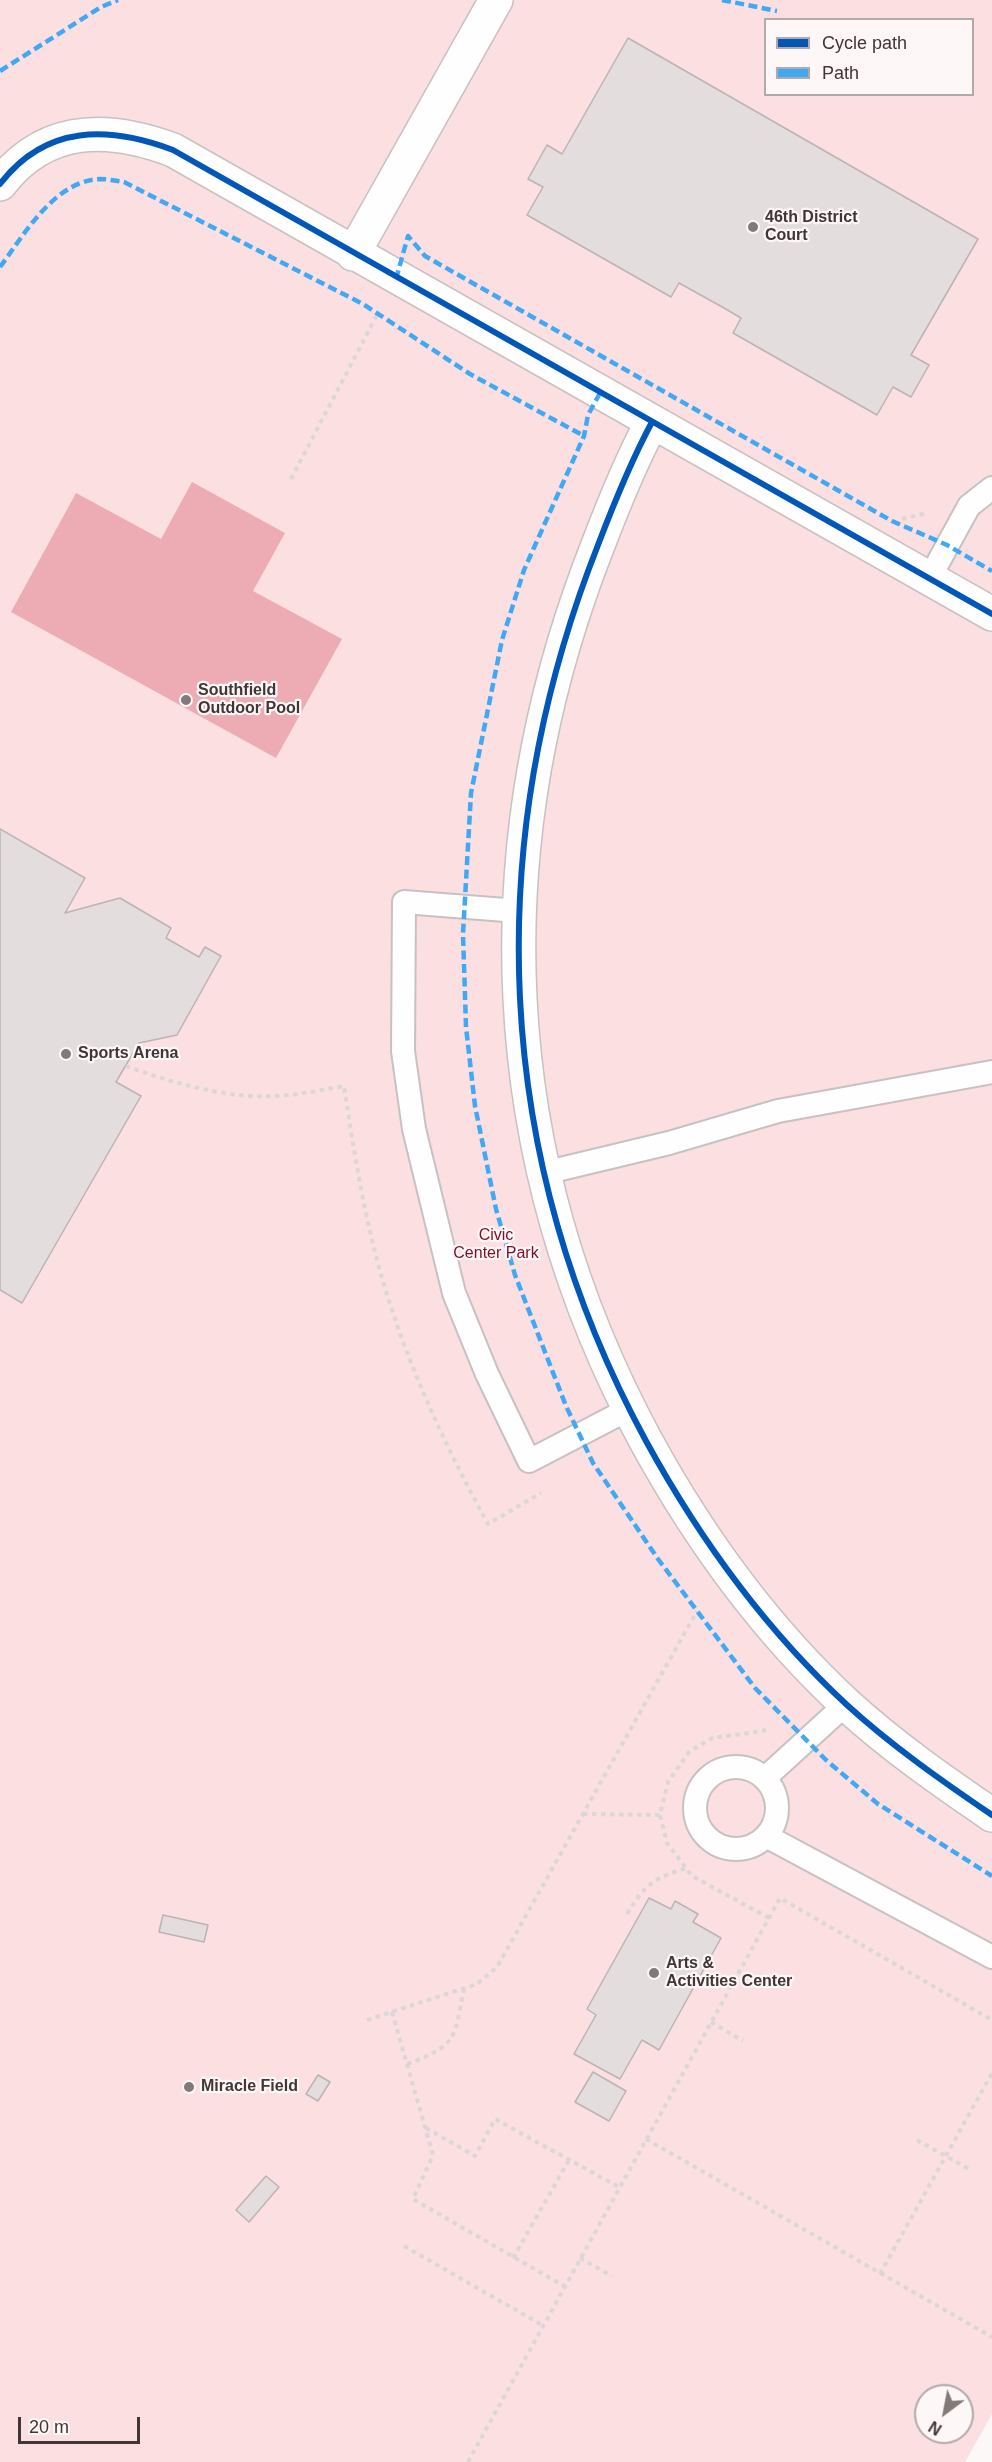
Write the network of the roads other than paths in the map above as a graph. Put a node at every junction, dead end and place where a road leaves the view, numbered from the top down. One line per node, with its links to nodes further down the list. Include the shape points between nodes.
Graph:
1 (496, 0): 3 (street)
2 (0, 184): 3 (street, via 35,151 85,134 117,133 173,150)
3 (353, 254): 4 (street)
4 (652, 422): 6 (street); 8 (street, via 614,503 573,606 559,654 528,800)
5 (992, 488): 6 (lane, via 969,506)
6 (929, 579): 7 (street)
7 (992, 614)
8 (518, 911): 10 (street, via 524,1052); 11 (lane, via 404,902 403,1051 414,1130 454,1293 529,1461)
9 (992, 1072): 10 (lane, via 778,1111 669,1143)
10 (544, 1173): 11 (street, via 586,1315)
11 (629, 1410): 12 (street, via 710,1546 785,1639)
12 (846, 1704): 13 (lane); 14 (street)
13 (765, 1778): 15 (lane, via 772,1788 777,1813); 15 (lane, via 753,1770 726,1768 703,1783 695,1809 698,1823 716,1843 742,1849)
14 (992, 1815)
15 (766, 1836): 16 (lane)
16 (992, 1957)

